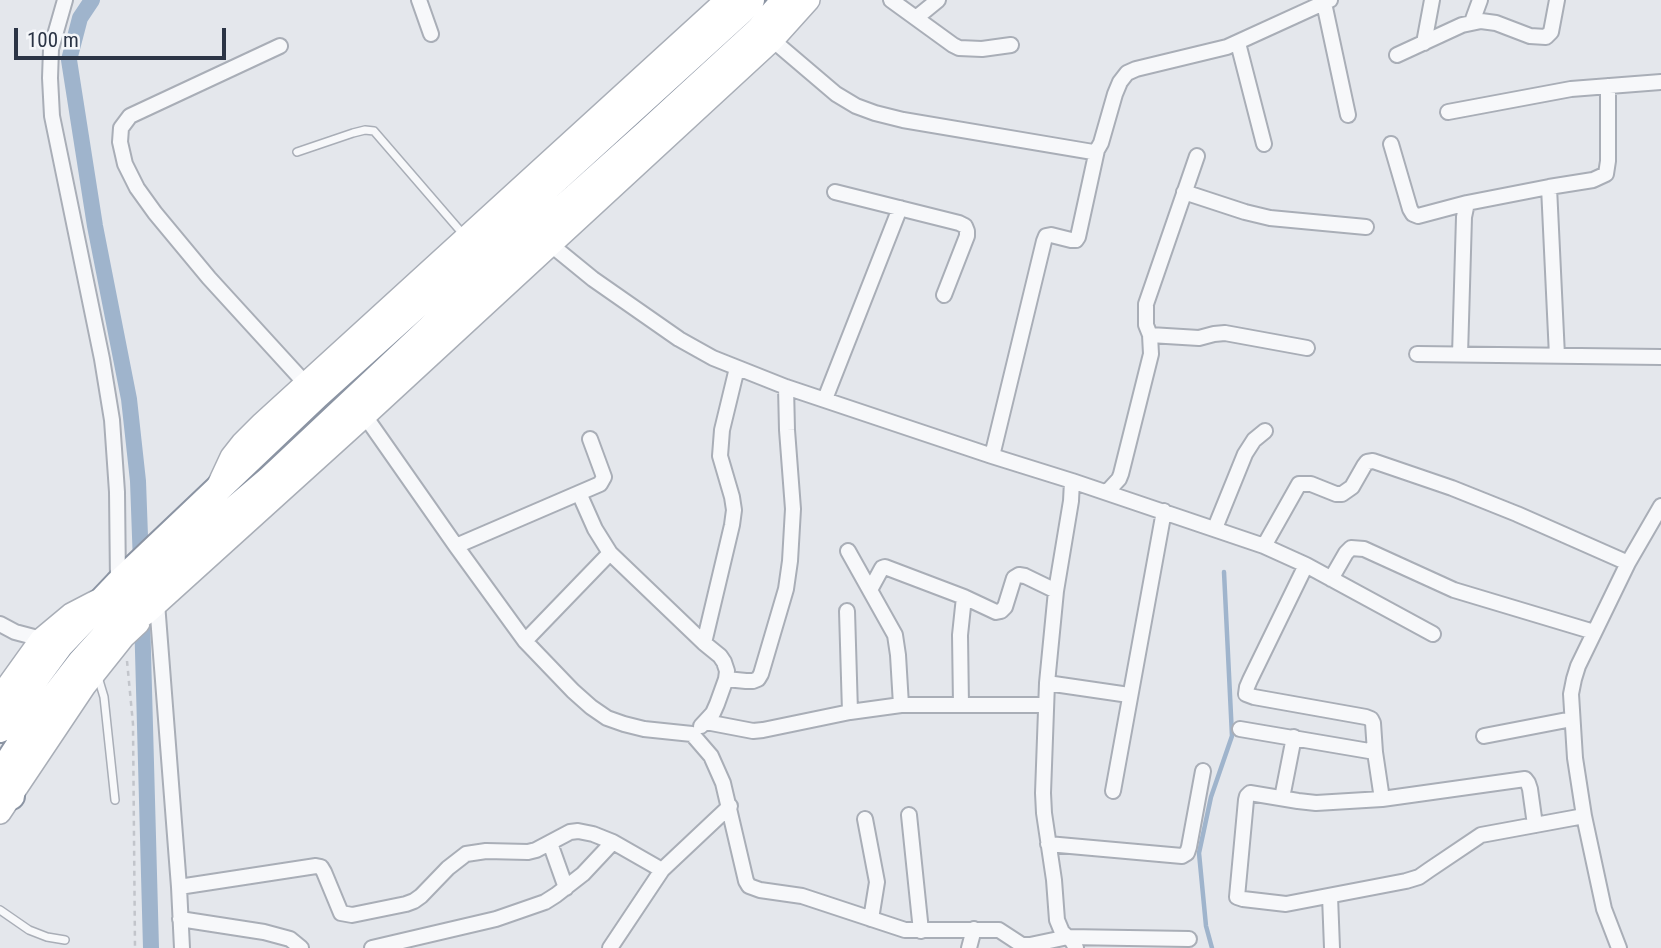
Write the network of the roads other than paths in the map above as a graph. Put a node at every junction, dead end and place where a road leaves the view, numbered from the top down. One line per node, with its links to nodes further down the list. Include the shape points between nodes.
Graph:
1 (65, 0): 71 (street, via 51,49 52,116 112,420 117,492)
2 (419, 0): 15 (street)
3 (726, 0): 38 (street)
4 (751, 0): 37 (highway)
5 (785, 0): 16 (highway)
6 (809, 0): 16 (street)
7 (891, 0): 13 (street)
8 (938, 0): 13 (street)
9 (1432, 0): 18 (street)
10 (1480, 0): 14 (street)
11 (1557, 0): 14 (street, via 1546,37 1496,23)
12 (1327, 2): 17 (street); 25 (street)
13 (916, 18): 19 (street, via 959,48)
14 (1472, 22): 18 (street)
15 (431, 34)
16 (766, 35): 28 (street, via 836,94 875,113 1086,152); 37 (highway)
17 (1238, 43): 26 (street); 28 (street, via 1127,73 1115,94)
18 (1424, 43): 21 (street)
19 (1011, 45)
20 (280, 46): 47 (street, via 130,116 121,128 120,142 137,188 155,212)
21 (1397, 55)
22 (1661, 82): 23 (street)
23 (1608, 86): 24 (street); 31 (street, via 1606,174)
24 (1448, 112)
25 (1348, 115)
26 (1264, 144)
27 (1391, 144): 34 (street, via 1413,214)
28 (1097, 150): 53 (street, via 1078,237 1071,240 1051,235 1044,241)
29 (297, 152): 38 (lane, via 353,133 374,131)
30 (1197, 156): 33 (street)
31 (1549, 187): 34 (street); 44 (street)
32 (835, 192): 35 (street)
33 (1184, 192): 36 (street, via 1270,218); 40 (street, via 1146,304)
34 (1466, 203): 43 (street)
35 (900, 208): 39 (street, via 959,223 967,231); 49 (street)
36 (1366, 227)
37 (535, 230): 46 (street, via 593,279 679,339); 50 (street); 55 (highway, via 317,396); 71 (highway)
38 (466, 237): 47 (street)
39 (944, 295)
40 (1150, 335): 41 (street, via 1199,338 1225,333); 56 (street, via 1151,354 1121,474)
41 (1307, 348)
42 (1417, 354): 43 (street)
43 (1460, 355): 44 (street)
44 (1557, 356): 45 (street)
45 (1661, 357)
46 (737, 368): 48 (street); 78 (street, via 720,444 734,510)
47 (305, 383): 55 (street, via 242,443)
48 (786, 387): 49 (street); 80 (street, via 793,509 786,589 761,674 753,681)
49 (825, 398): 53 (street)
50 (365, 416): 62 (street); 71 (street)
51 (1265, 431): 60 (street, via 1245,454)
52 (590, 439): 57 (street, via 604,477 600,484)
53 (992, 456): 54 (street)
54 (1072, 481): 56 (street); 69 (street)
55 (215, 492): 71 (highway)
56 (1107, 492): 59 (street)
57 (579, 493): 62 (street); 64 (street)
58 (1661, 506): 65 (street)
59 (1164, 511): 60 (street); 82 (street)
60 (1223, 531): 61 (street)
61 (1264, 545): 65 (street, via 1299,484 1342,494 1352,487 1367,462 1373,461 1517,514); 66 (street)
62 (456, 546): 76 (street)
63 (848, 551): 68 (street)
64 (610, 553): 76 (street); 78 (street)
65 (1628, 563): 74 (street)
66 (1306, 565): 67 (street); 95 (street, via 1246,694 1371,719)
67 (1331, 579): 74 (street, via 1351,548 1364,549 1454,590); 75 (street)
68 (870, 590): 70 (street, via 885,567); 84 (street, via 895,635)
69 (1056, 590): 70 (street, via 1019,575 1001,611); 81 (street)
70 (964, 597): 85 (street)
71 (134, 600): 77 (highway); 79 (highway); 111 (street)
72 (847, 611): 87 (street)
73 (0, 624): 77 (street)
74 (1594, 632): 88 (street, via 1574,678)
75 (1433, 635)
76 (525, 641): 92 (street, via 573,691 607,718 643,729)
77 (51, 642): 83 (street); 90 (highway)
78 (704, 643): 80 (street, via 724,662)
79 (92, 663): 98 (highway, via 33,724); 101 (lane, via 103,697)
80 (726, 679): 89 (street)
81 (1046, 683): 82 (street); 86 (street)
82 (1129, 695): 97 (street)
83 (0, 696)
84 (901, 705): 85 (street); 87 (street)
85 (961, 705): 86 (street)
86 (1045, 705): 109 (street, via 1043,793)
87 (850, 712): 89 (street, via 753,731)
88 (1572, 719): 93 (street); 104 (street)
89 (706, 722): 92 (street)
90 (0, 729)
91 (1240, 729): 94 (street)
92 (692, 734): 102 (street, via 711,756)
93 (1484, 736)
94 (1294, 737): 95 (street); 99 (street)
95 (1375, 752): 100 (street)
96 (1203, 771): 109 (street, via 1189,847 1182,856)
97 (1113, 791)
98 (3, 793)
99 (1282, 798): 100 (street, via 1316,803); 113 (street, via 1247,796 1237,897 1286,904)
100 (1382, 799): 106 (street, via 1525,779)
101 (115, 800)
102 (730, 806): 110 (street); 116 (street, via 749,886 802,896)
103 (909, 815): 118 (street)
104 (1584, 816): 106 (street); 129 (street, via 1604,909)
105 (865, 819): 116 (street, via 877,882)
106 (1535, 825): 113 (street, via 1481,835 1406,881)
107 (613, 842): 108 (street, via 578,831); 110 (street); 112 (street)
108 (551, 843): 111 (street, via 528,852 466,854 414,901 352,915 341,914 324,872 316,866); 112 (street)
109 (1048, 845): 122 (street, via 1057,920)
110 (662, 870): 126 (street)
111 (179, 887): 115 (street)
112 (566, 888): 121 (street, via 545,902)
113 (1330, 896): 128 (street)
114 (0, 909): 120 (lane, via 29,930)
115 (180, 919): 123 (street); 124 (street, via 264,932 290,939)
116 (871, 919): 118 (street)
117 (974, 929): 118 (street); 122 (street, via 999,930 1022,945); 127 (street)
118 (921, 931)
119 (1189, 939): 122 (street)
120 (65, 940)
121 (429, 942): 125 (street)
122 (1072, 942)
123 (182, 948)
124 (301, 948)
125 (372, 948)
126 (610, 948)
127 (969, 948)
128 (1332, 948)
129 (1619, 948)

